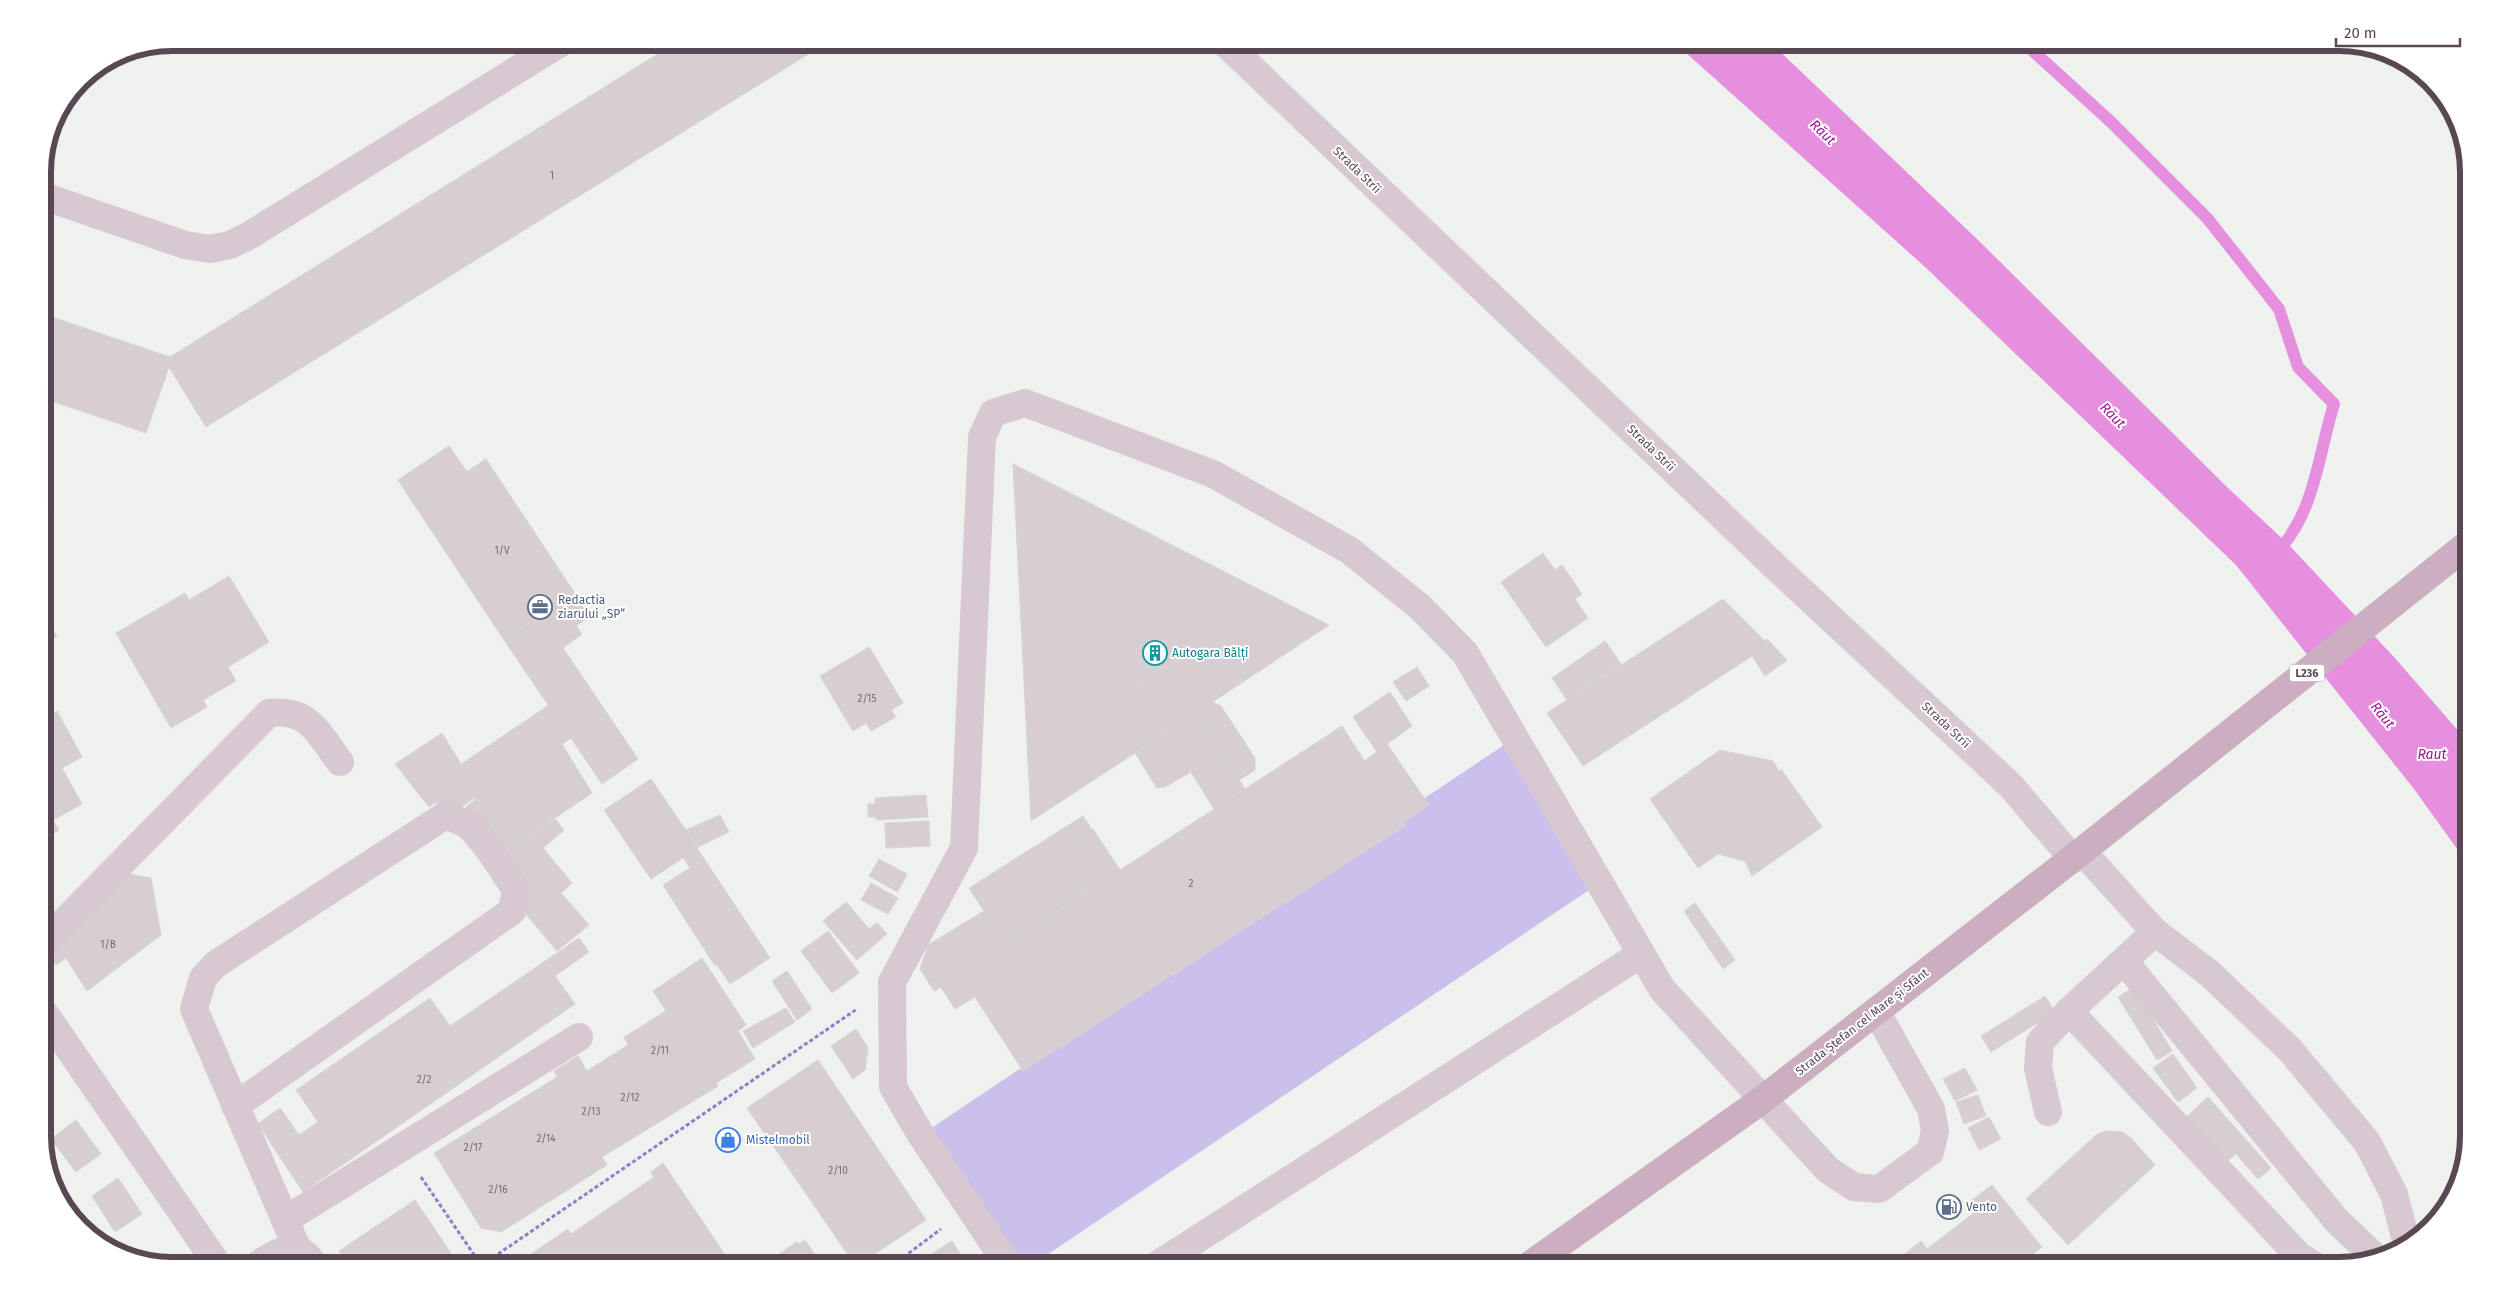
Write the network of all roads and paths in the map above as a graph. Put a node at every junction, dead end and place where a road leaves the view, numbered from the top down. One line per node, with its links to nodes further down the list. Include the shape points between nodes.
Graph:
1 (546, 52): 3 (street, via 230,245 210,249 185,245)
2 (1234, 52): 6 (street, Strada Strîi, via 2010,786)
3 (52, 199)
4 (2459, 551): 6 (main road, Strada Ștefan cel Mare și Sfânt / L236)
5 (340, 762): 8 (street, via 303,717 286,711 269,713)
6 (2078, 855): 7 (street, Strada Strîi); 12 (main road, Strada Ștefan cel Mare și Sfânt)
7 (2155, 932): 10 (street); 22 (street, Strada Strîi, via 2209,973 2290,1050 2367,1142 2394,1194)
8 (52, 934)
9 (1641, 954): 11 (street, via 1465,653 1420,607 1349,550 1214,474 1025,403 993,413 982,437 964,848); 16 (street, via 1662,989); 32 (street)
10 (2124, 961): 13 (street); 23 (street, via 2337,1221)
11 (892, 982): 20 (street, via 893,1087); 29 (path)
12 (1876, 1011): 16 (main road, Strada Ștefan cel Mare și Sfânt); 16 (street, via 1931,1109 1935,1131 1930,1152 1879,1189 1854,1187 1828,1170)
13 (2069, 1011): 18 (street, via 2040,1042 2038,1068); 34 (street)
14 (52, 1024): 24 (street)
15 (579, 1038): 19 (street)
16 (1762, 1100): 33 (main road, Strada Ștefan cel Mare și Sfânt)
17 (236, 1106): 17 (street, via 194,1009 203,978 216,964 446,815 475,828 516,890 512,911); 21 (street)
18 (2048, 1112)
19 (401, 1148): 21 (street); 28 (path)
20 (970, 1208): 30 (path); 31 (street)
21 (285, 1220): 27 (street)
22 (2405, 1237)
23 (2371, 1253)
24 (212, 1257)
25 (271, 1257): 26 (street, via 281,1251)
26 (302, 1257)
27 (305, 1257)
28 (476, 1257)
29 (495, 1257)
30 (905, 1257)
31 (1002, 1257)
32 (1171, 1257)
33 (1543, 1257)
34 (2300, 1257)

